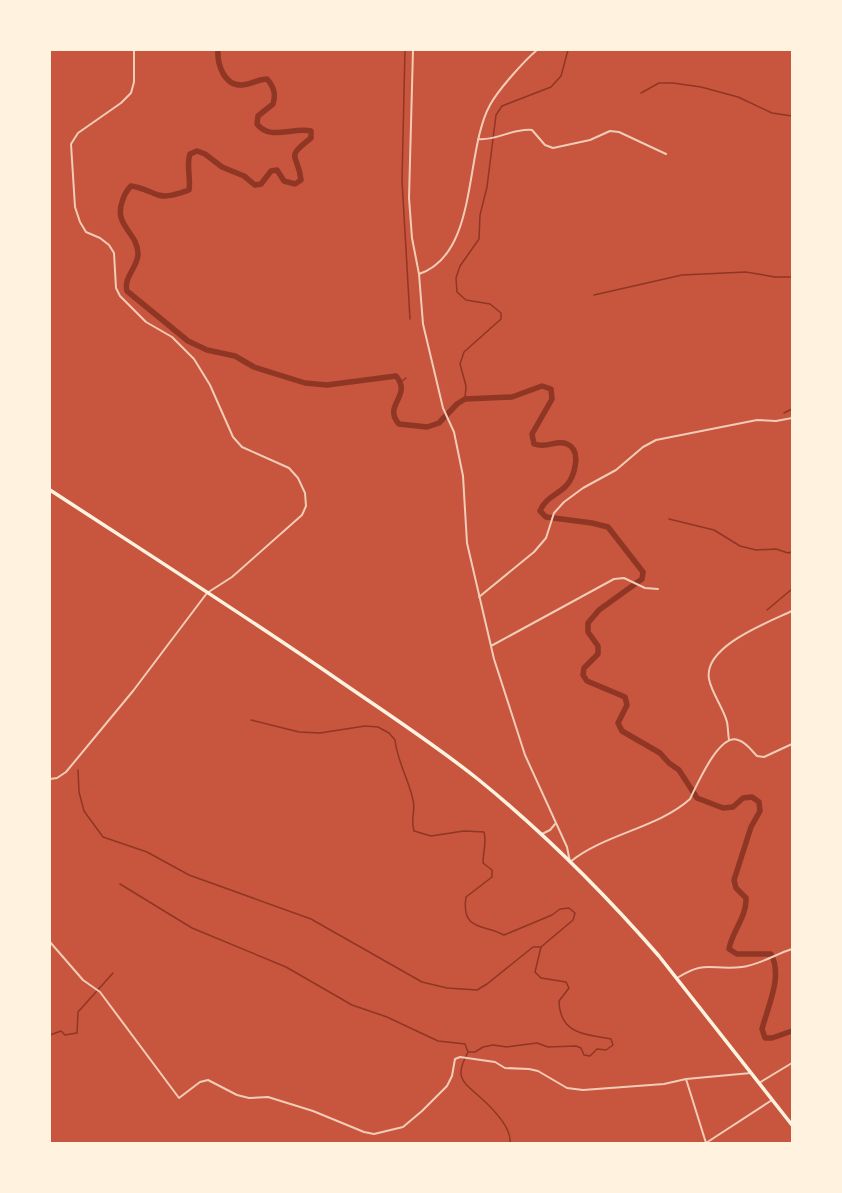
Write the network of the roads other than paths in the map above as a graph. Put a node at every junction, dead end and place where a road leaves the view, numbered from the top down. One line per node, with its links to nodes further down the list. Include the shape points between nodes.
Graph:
1 (134, 50): 10 (street, via 134,82 131,93 78,133 71,144 75,208 80,222 86,232 100,238 112,249 116,288 120,296 146,322 172,337 194,359 210,385 234,437 242,447 289,468 298,478 305,493 306,506 302,516 232,577)
2 (413, 50): 6 (street, via 409,198 412,238)
3 (537, 50): 4 (street, via 489,105)
4 (478, 139): 5 (street, via 488,140 524,129 532,130 546,145 553,148 590,140 610,131 619,132); 6 (street, via 464,214 450,250 431,270)
5 (666, 154)
6 (419, 274): 11 (street, via 423,324 443,408 454,432 463,476 467,543)
7 (792, 418): 11 (street, via 776,421 757,420 656,440 643,447 616,470 564,502 554,513 546,538 534,552)
8 (50, 490): 10 (highway)
9 (658, 589): 13 (street, via 644,588 624,578 614,579)
10 (207, 593): 16 (street, via 133,691 66,772); 18 (highway, via 425,739 480,781)
11 (479, 597): 13 (street)
12 (792, 610): 14 (street, via 733,639 720,650 709,669 709,679 726,721)
13 (491, 646): 17 (street, via 525,755)
14 (729, 740): 15 (street, via 737,739 757,756 764,757); 19 (street, via 717,750 690,799 684,805 583,851)
15 (792, 744)
16 (50, 779)
17 (556, 823): 18 (street, via 550,830); 19 (street, via 567,847)
18 (540, 834): 19 (highway)
19 (570, 862): 22 (highway, via 636,930)
20 (50, 942): 25 (street, via 83,980 100,992 179,1098 200,1082 208,1080 237,1095 248,1098 268,1097 374,1134 403,1127 422,1111 447,1086 455,1059 460,1057 495,1062 505,1068 534,1070 567,1088 583,1090)
21 (792, 949): 22 (street, via 742,967 701,966)
22 (677, 978): 24 (highway)
23 (792, 1063): 26 (street)
24 (751, 1073): 25 (street); 26 (highway)
25 (686, 1079): 29 (street)
26 (758, 1083): 27 (highway)
27 (772, 1100): 28 (highway); 29 (street)
28 (792, 1125)
29 (706, 1143)

